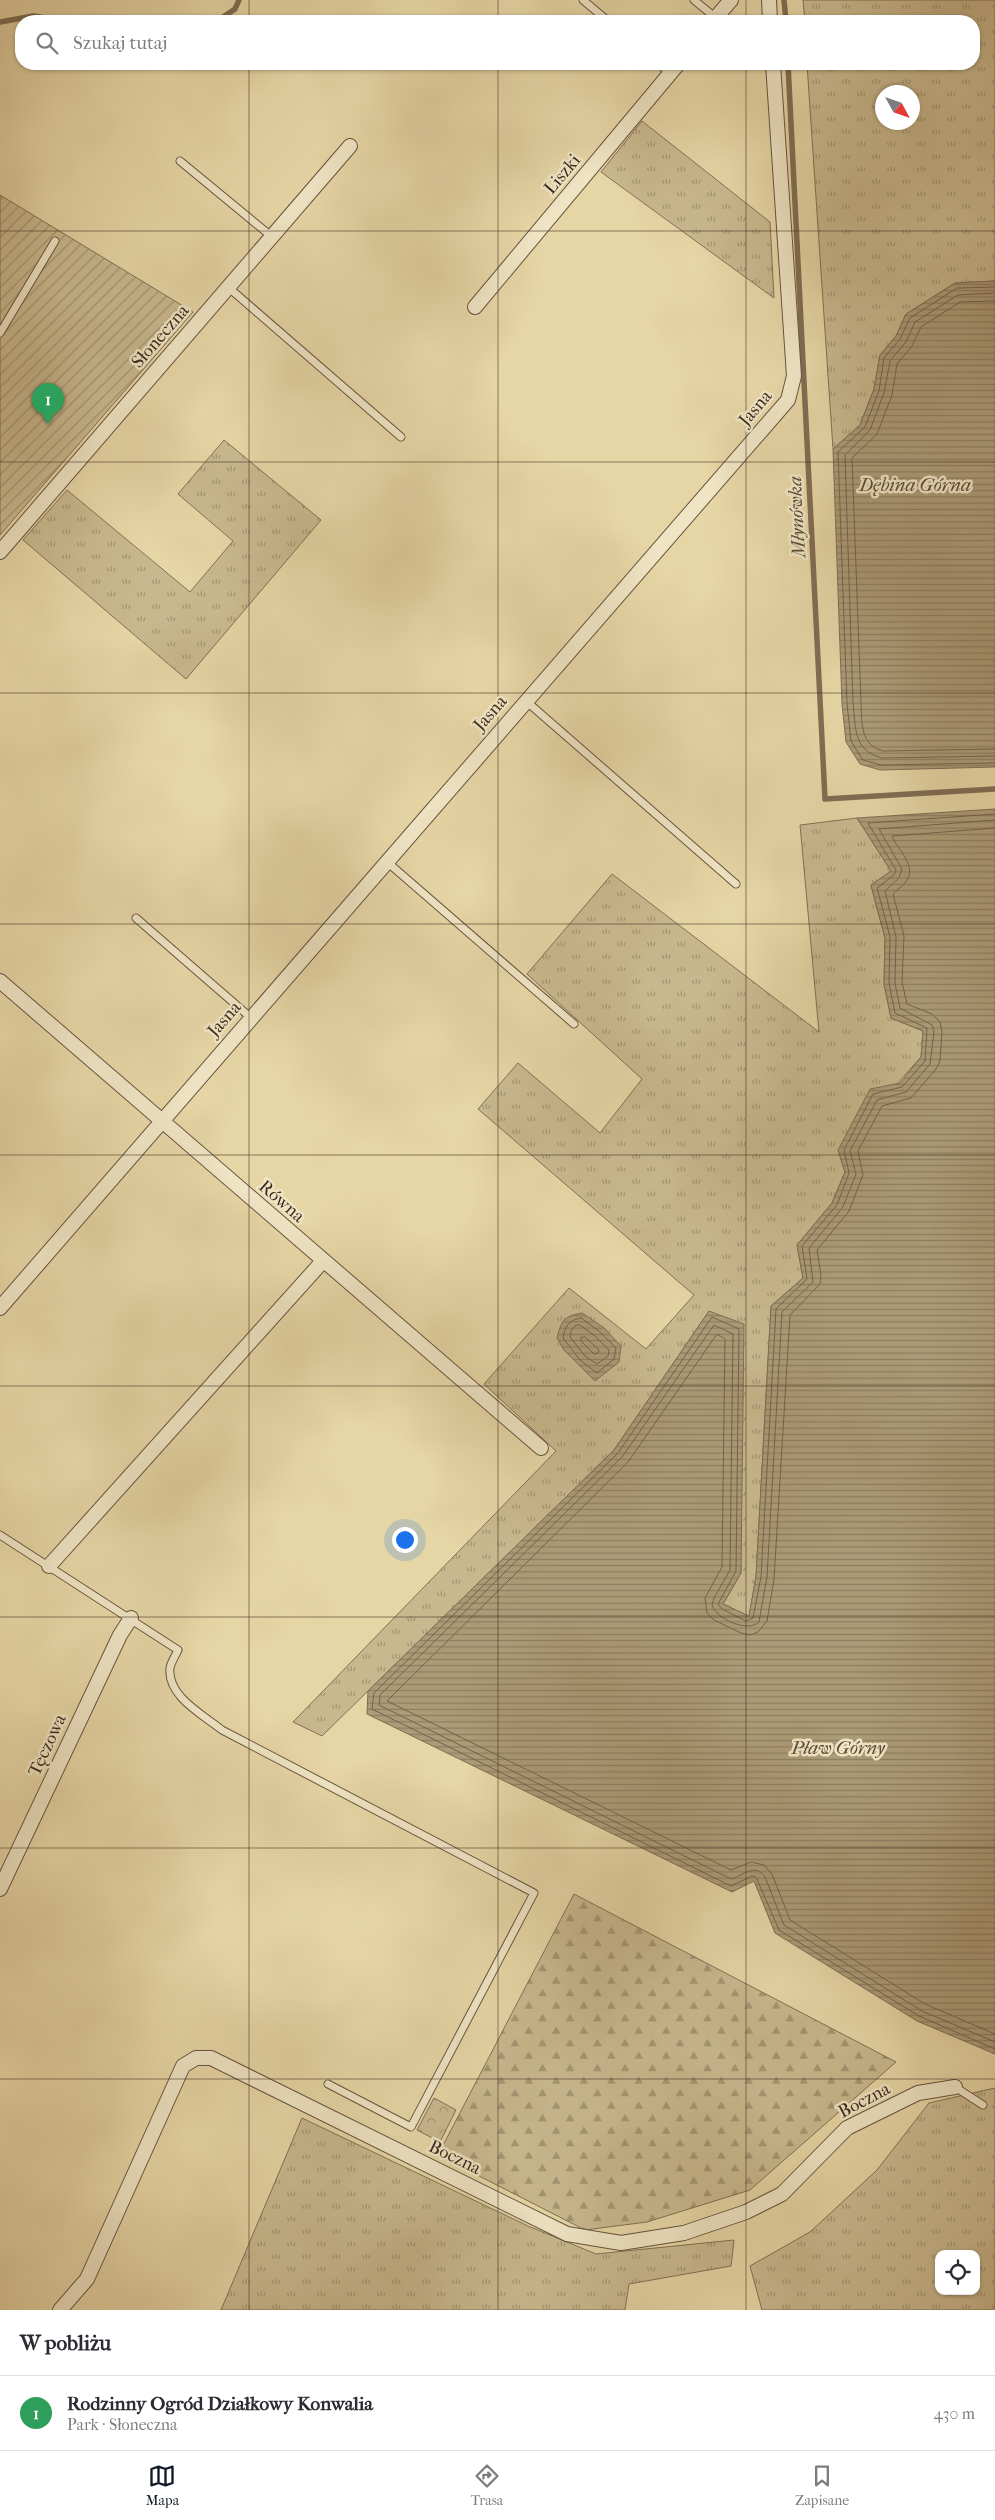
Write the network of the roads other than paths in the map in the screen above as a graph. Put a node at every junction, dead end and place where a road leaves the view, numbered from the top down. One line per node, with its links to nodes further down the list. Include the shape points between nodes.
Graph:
1 (583, 0): 5 (lane)
2 (694, 0): 6 (lane)
3 (731, 0): 7 (street)
4 (769, 0): 8 (street)
5 (601, 15)
6 (711, 15)
7 (718, 15)
8 (770, 15)
9 (667, 70): 16 (street, Liszki)
10 (773, 70): 20 (street, Jasna, via 794,376 788,400)
11 (350, 146): 13 (street, Słoneczna)
12 (180, 161): 13 (lane)
13 (270, 236): 15 (street, Słoneczna)
14 (55, 241): 17 (lane)
15 (227, 287): 18 (lane); 19 (street, Słoneczna)
16 (475, 307)
17 (0, 333)
18 (401, 436)
19 (0, 552)
20 (526, 701): 21 (street, Jasna); 22 (lane)
21 (386, 861): 25 (street, Jasna); 26 (lane)
22 (736, 884)
23 (136, 918): 25 (lane)
24 (0, 981): 27 (street, Równa)
25 (250, 1017): 27 (street, Jasna)
26 (574, 1024)
27 (161, 1120): 28 (street, Równa); 29 (street, Jasna)
28 (323, 1261): 30 (street, Równa); 32 (street)
29 (0, 1308)
30 (541, 1448)
31 (0, 1535): 32 (lane)
32 (49, 1566): 33 (lane)
33 (131, 1618): 34 (street, Tęczowa, via 120,1635); 35 (lane, via 178,1650 170,1667 177,1694 222,1730 534,1894 412,2127)
34 (0, 1889)
35 (328, 2084)
36 (954, 2087): 37 (lane); 38 (street, Boczna, via 918,2093 847,2128 782,2194 746,2212 684,2233 621,2243 567,2234 211,2058 196,2058 183,2066 87,2279)
37 (983, 2105)
38 (60, 2310)

